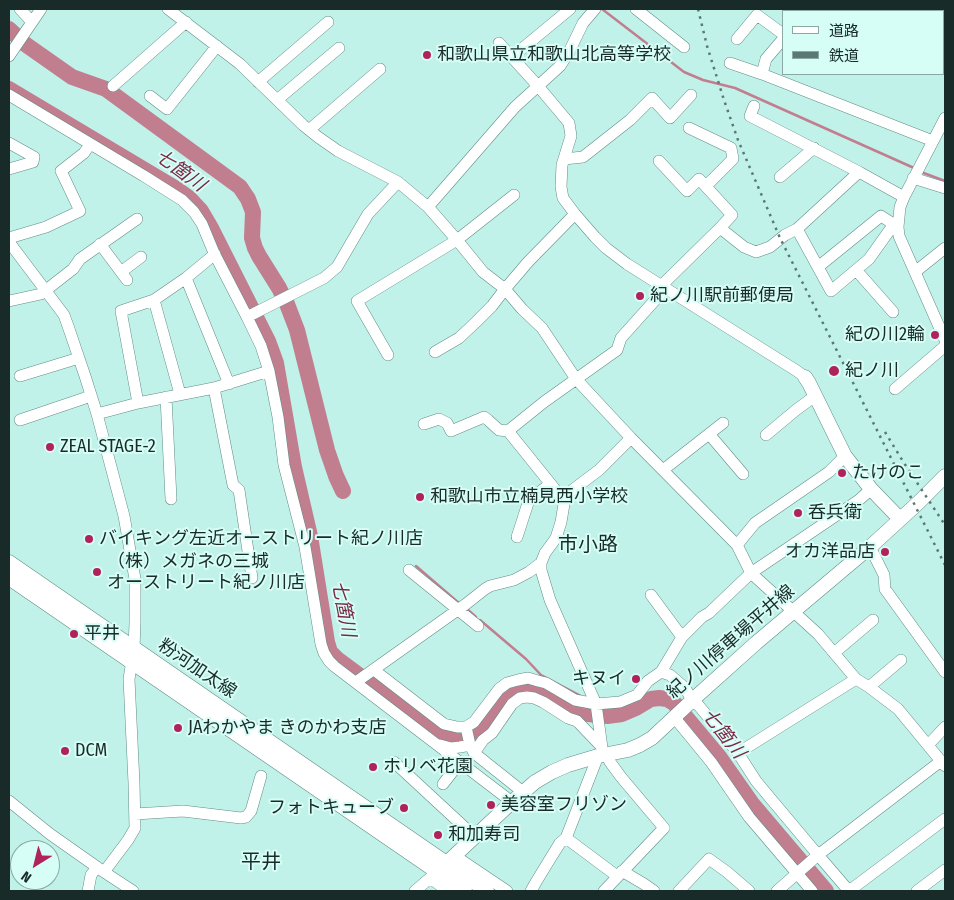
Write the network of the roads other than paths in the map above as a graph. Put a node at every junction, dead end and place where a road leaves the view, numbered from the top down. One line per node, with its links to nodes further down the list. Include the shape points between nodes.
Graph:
1 (20, 9): 9 (street)
2 (41, 9): 9 (street)
3 (570, 9): 21 (street)
4 (577, 9): 12 (street)
5 (595, 9): 12 (street)
6 (636, 9): 18 (street)
7 (172, 10): 10 (street)
8 (760, 12): 13 (street); 14 (street)
9 (32, 22): 20 (street)
10 (186, 22): 17 (street); 26 (street)
11 (328, 22): 25 (street)
12 (583, 23): 27 (street, via 560,66)
13 (782, 33)
14 (737, 39)
15 (782, 40): 24 (street, via 766,59)
16 (499, 43): 21 (street)
17 (217, 46): 25 (street); 30 (street, via 167,109)
18 (684, 47)
19 (339, 48): 31 (street)
20 (9, 56)
21 (512, 57): 27 (street)
22 (730, 63): 24 (street)
23 (380, 69): 35 (street)
24 (762, 74): 36 (street)
25 (258, 82): 31 (street)
26 (112, 86)
27 (538, 86): 40 (street, via 569,123 571,136); 51 (street, via 515,107)
28 (9, 95): 38 (street)
29 (691, 95): 40 (street, via 670,118 652,98 583,157)
30 (150, 96)
31 (277, 100): 35 (street)
32 (754, 106): 39 (street, via 750,116)
33 (945, 118): 36 (street)
34 (689, 128): 47 (street, via 731,148 733,159)
35 (309, 130): 46 (street, via 338,151)
36 (933, 141): 44 (street)
37 (9, 142): 42 (street, via 34,157 33,162)
38 (90, 144): 57 (street, via 61,171 80,210 46,227); 62 (street, via 182,200 202,224)
39 (814, 148): 43 (street); 45 (street)
40 (564, 159): 52 (street, via 563,198)
41 (659, 160): 47 (street, via 687,191 699,179)
42 (9, 169)
43 (859, 172): 50 (street); 56 (street)
44 (915, 173): 48 (street); 50 (street)
45 (780, 177)
46 (398, 182): 51 (street); 74 (street, via 368,214 337,267 324,278)
47 (706, 186): 55 (street, via 732,215)
48 (945, 188)
49 (514, 195): 58 (street)
50 (904, 197): 54 (street)
51 (428, 208): 58 (street)
52 (575, 214): 68 (street, via 606,248); 69 (street)
53 (137, 219): 60 (street)
54 (896, 226): 64 (street, via 881,216); 65 (street); 66 (street)
55 (720, 228): 56 (street, via 756,252); 68 (street)
56 (797, 229): 64 (street)
57 (9, 238)
58 (457, 240): 69 (street, via 484,272); 78 (street, via 357,301)
59 (9, 242): 70 (street)
60 (100, 244): 63 (street, via 124,276); 70 (street, via 80,258 73,270)
61 (945, 248): 66 (street)
62 (215, 254): 67 (street); 74 (street)
63 (141, 257)
64 (818, 267): 65 (street, via 831,291)
65 (856, 270): 73 (street)
66 (915, 272): 75 (street)
67 (186, 278): 71 (street); 84 (street)
68 (663, 287): 82 (street); 83 (street, via 621,338 617,350)
69 (504, 289): 77 (street, via 492,306 459,338); 83 (street, via 542,328)
70 (45, 290): 72 (street, via 41,294); 79 (street, via 64,315)
71 (154, 300): 87 (street); 91 (street, via 121,311)
72 (9, 301)
73 (894, 312)
74 (251, 315): 80 (street)
75 (945, 340)
76 (945, 346): 86 (street)
77 (435, 352)
78 (388, 355)
79 (79, 358): 81 (street); 88 (street)
80 (269, 371): 84 (street); 129 (street, via 284,466 305,548 321,644 329,661 338,668)
81 (20, 376)
82 (805, 377): 89 (main road)
83 (576, 379): 96 (street); 99 (street)
84 (229, 384): 85 (street)
85 (214, 388): 87 (street); 117 (street, via 233,485 239,490)
86 (895, 389)
87 (180, 394): 90 (street)
88 (91, 396): 92 (street); 93 (street)
89 (816, 396): 98 (street); 100 (main road)
90 (166, 397): 91 (street); 107 (street)
91 (138, 403): 92 (street)
92 (97, 414): 125 (street, via 124,516 135,579)
93 (20, 420)
94 (723, 423): 97 (street)
95 (424, 424): 96 (street, via 439,419 447,422 451,431 484,417 499,430)
96 (508, 431): 104 (street)
97 (709, 434): 101 (street); 102 (street)
98 (766, 435)
99 (631, 438): 101 (street); 106 (street, via 599,470)
100 (845, 456): 105 (main road); 110 (street, via 830,472 755,523)
101 (662, 470): 110 (street)
102 (742, 474)
103 (945, 476): 108 (main road, 紀ノ川停車場平井線)
104 (550, 484): 106 (street); 109 (street, via 529,500)
105 (871, 489): 108 (main road); 115 (street)
106 (562, 498): 113 (street, via 564,504 556,538)
107 (171, 499)
108 (900, 519): 111 (main road, 紀ノ川停車場平井線)
109 (517, 537)
110 (737, 545): 115 (street)
111 (870, 547): 120 (main road, 紀ノ川停車場平井線); 128 (street, via 884,575 885,589)
112 (9, 562): 125 (main road, 粉河加太線)
113 (541, 563): 119 (street, via 514,580 490,586); 133 (street, via 550,600)
114 (410, 570): 119 (street)
115 (751, 573): 120 (street); 123 (street)
116 (9, 578): 125 (main road, 粉河加太線)
117 (252, 578)
118 (651, 595): 123 (street)
119 (462, 608): 122 (street); 129 (street)
120 (793, 611): 124 (street); 132 (main road, 紀ノ川停車場平井線)
121 (873, 620): 124 (street)
122 (478, 626)
123 (682, 637): 127 (street)
124 (834, 653): 130 (street)
125 (133, 655): 150 (street, via 129,679); 155 (main road, 粉河加太線)
126 (901, 660): 131 (street)
127 (661, 672): 132 (street, via 670,675 684,688); 133 (street, via 637,694 620,702)
128 (945, 672)
129 (364, 677): 136 (street, via 444,724); 137 (street)
130 (856, 679): 131 (street); 141 (street)
131 (869, 687): 138 (street, via 898,709)
132 (690, 702): 134 (main road, 紀ノ川停車場平井線); 141 (street, via 699,706)
133 (596, 705): 136 (street, via 575,700 546,683 528,678 507,682); 140 (street)
134 (675, 716): 140 (main road, 紀ノ川停車場平井線, via 640,745); 158 (street, via 749,817)
135 (945, 727): 138 (street)
136 (466, 728): 139 (street)
137 (435, 743): 139 (street, via 451,748); 143 (street)
138 (928, 745): 144 (street)
139 (471, 747): 140 (street, via 492,733 516,701 527,697 577,721); 147 (street)
140 (602, 753): 147 (main road, 紀ノ川停車場平井線, via 552,772); 153 (street); 159 (street, via 664,828)
141 (738, 753): 154 (street)
142 (394, 762): 152 (street)
143 (460, 762): 146 (street); 149 (street)
144 (943, 763): 154 (street)
145 (261, 776): 150 (street, via 251,811 246,817 183,810)
146 (443, 784)
147 (523, 792): 149 (main road, 紀ノ川停車場平井線)
148 (9, 801): 156 (street)
149 (512, 802): 152 (main road, 紀ノ川停車場平井線)
150 (135, 814): 156 (street, via 135,828 128,840)
151 (945, 819): 154 (street, via 849,891)
152 (475, 837): 155 (main road, 紀ノ川停車場平井線)
153 (566, 838): 159 (street); 167 (street)
154 (816, 857): 158 (street)
155 (442, 867): 162 (street); 163 (street); 164 (main road, 粉河加太線); 165 (main road, 粉河加太線); 166 (street)
156 (101, 870): 160 (street, via 91,875); 161 (street)
157 (945, 870): 174 (street)
158 (799, 872): 172 (street); 173 (street)
159 (620, 874): 168 (street); 169 (street)
160 (88, 891)
161 (134, 891)
162 (415, 891)
163 (448, 891)
164 (465, 891)
165 (487, 891)
166 (507, 891)
167 (531, 891)
168 (604, 891)
169 (654, 891)
170 (678, 891): 171 (street, via 709,859)
171 (748, 891)
172 (777, 891)
173 (812, 891)
174 (917, 891)

